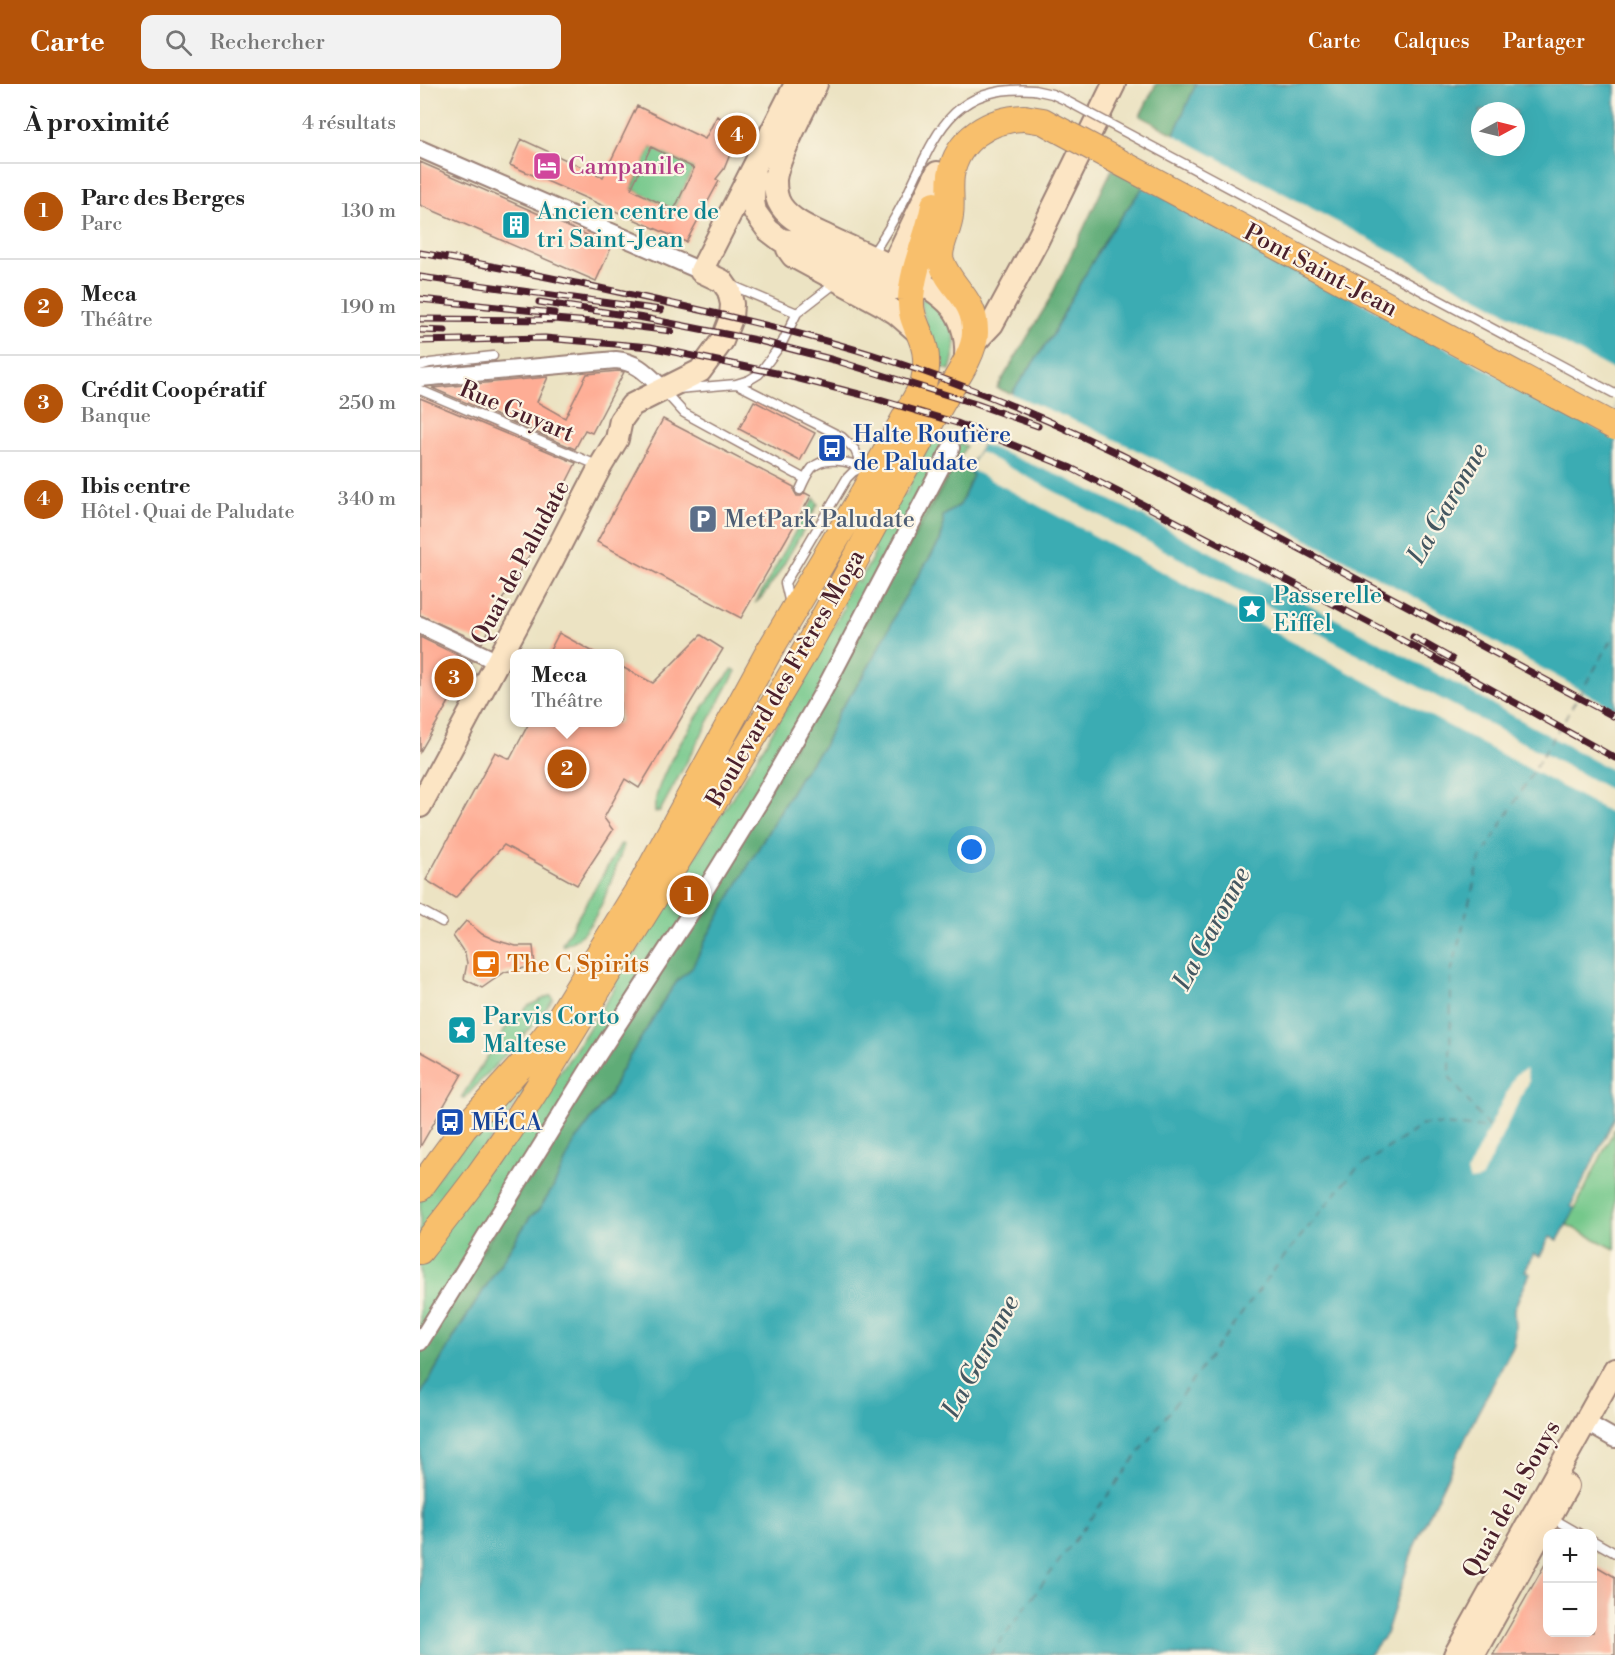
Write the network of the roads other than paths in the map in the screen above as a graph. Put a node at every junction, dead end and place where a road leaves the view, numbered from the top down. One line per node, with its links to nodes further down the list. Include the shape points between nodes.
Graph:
1 (796, 84): 7 (main road)
2 (816, 84): 10 (main road, via 776,170 777,199 793,218)
3 (1114, 84): 9 (main road, Boulevard des Frères Moga)
4 (1126, 84): 9 (main road, via 1076,187)
5 (1028, 104): 8 (main road, via 993,110 966,125 946,152); 10 (lane, via 1013,89 978,97 957,110 928,147 886,236); 11 (main road, via 987,126 961,149 952,171 951,211); 26 (lane, bridge, via 1052,94 1065,100); 27 (main road, Pont Saint-Jean, via 1058,113); 28 (main road, Pont Saint-Jean, bridge, via 1052,126)
6 (420, 149): 13 (street)
7 (756, 163): 13 (main road); 14 (main road, via 752,191 755,212 768,230 781,240 802,243)
8 (937, 173): 12 (main road); 15 (main road, Boulevard des Frères Moga, via 932,220)
9 (1037, 241): 19 (main road, Boulevard des Frères Moga, via 992,324)
10 (871, 256): 12 (main road); 14 (lane)
11 (940, 259): 15 (main road); 19 (main road, via 973,312)
12 (892, 267): 15 (main road)
13 (692, 268): 16 (main road)
14 (846, 276): 15 (main road, via 891,289); 17 (lane); 18 (main road)
15 (914, 280): 18 (main road, Boulevard des Frères Moga, via 910,310); 19 (main road, via 943,298 956,312)
16 (722, 281): 17 (lane); 25 (main road, via 732,304 722,341 700,371)
17 (796, 313): 23 (lane, via 782,343 759,374)
18 (920, 333): 31 (main road, Boulevard des Frères Moga, via 927,359 923,385)
19 (970, 352): 31 (main road, Boulevard des Frères Moga)
20 (493, 356): 21 (lane)
21 (420, 366)
22 (420, 378): 25 (street, via 616,360 643,369)
23 (736, 384): 25 (lane); 31 (lane, via 842,437)
24 (420, 390): 30 (lane, Rue Guyart)
25 (656, 394): 30 (main road, Quai de Paludate, via 642,416 617,439); 32 (lane)
26 (1615, 394)
27 (1615, 412)
28 (1615, 427)
29 (951, 448): 43 (street, via 824,690 763,796)
30 (600, 467): 37 (main road, Quai de Paludate)
31 (881, 477): 32 (lane, via 825,461 811,469); 35 (main road, Boulevard des Frères Moga); 41 (main road, Boulevard des Frères Moga, via 792,613 643,882 558,1020 464,1128)
32 (806, 479): 33 (lane)
33 (800, 490)
34 (843, 561): 35 (lane)
35 (836, 594): 42 (main road, Boulevard des Frères Moga, via 757,731 519,1114)
36 (420, 625): 37 (street)
37 (498, 662): 38 (main road, Quai de Paludate)
38 (420, 806)
39 (420, 910): 40 (lane)
40 (442, 922)
41 (420, 1188)
42 (420, 1251)
43 (420, 1342)
44 (1613, 1384): 45 (main road, Quai de la Souys)
45 (1599, 1430): 46 (main road, Quai de la Souys)
46 (1544, 1513): 47 (lane); 50 (main road, Quai de la Souys); 51 (main road, Quai de la Souys)
47 (1573, 1529)
48 (1597, 1542): 49 (lane)
49 (1615, 1553)
50 (1455, 1655)
51 (1473, 1655)

